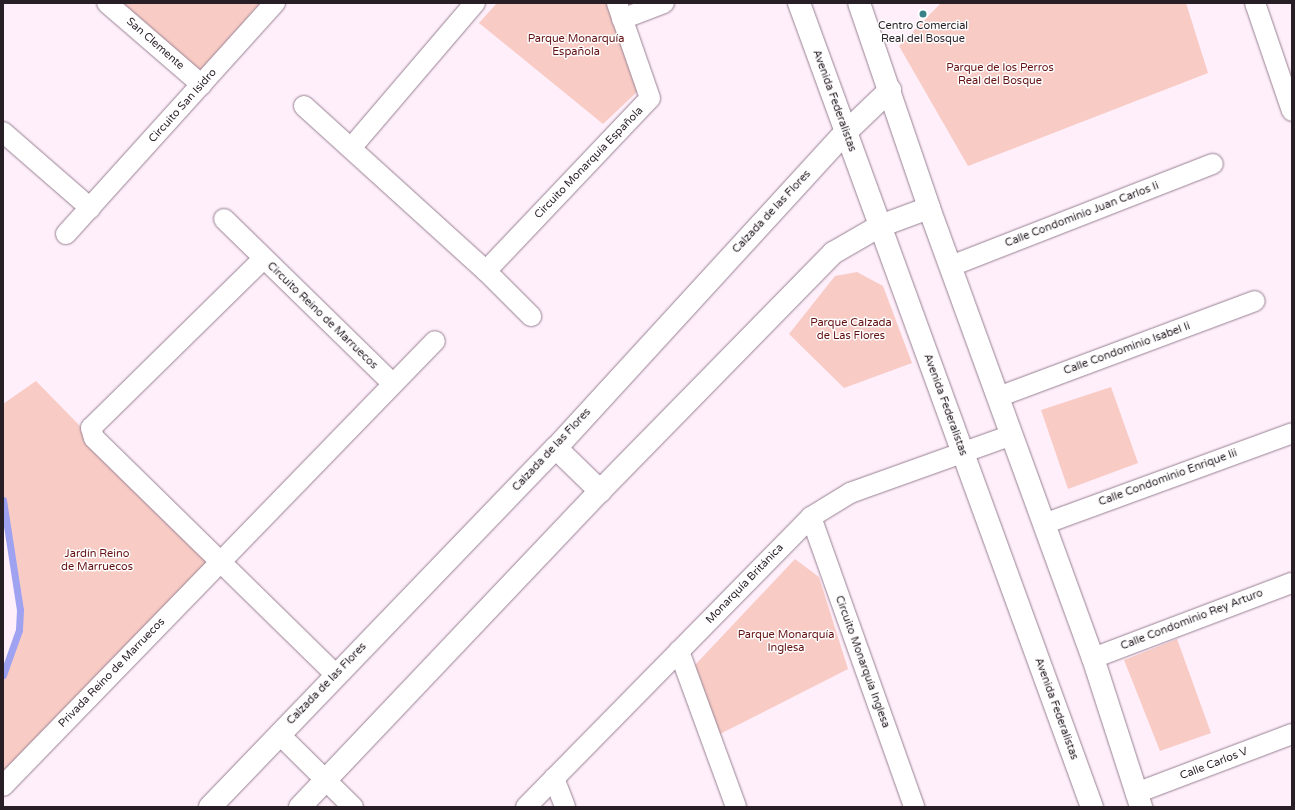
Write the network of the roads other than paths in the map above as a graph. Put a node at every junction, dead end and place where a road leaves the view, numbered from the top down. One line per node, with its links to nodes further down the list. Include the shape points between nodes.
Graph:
1 (107, 3): 9 (street, San Clemente)
2 (275, 3): 9 (street, Circuito San Isidro)
3 (476, 3): 15 (street)
4 (664, 3): 8 (street, Circuito Monarquía Española)
5 (799, 3): 14 (street, Avenida Federalistas)
6 (859, 3): 10 (street)
7 (1255, 3): 12 (street)
8 (619, 11): 24 (street, Circuito Monarquía Española, via 650,98)
9 (202, 85): 17 (street, Circuito San Isidro)
10 (890, 90): 14 (street, Calzada de las Flores); 18 (street)
11 (304, 106): 15 (street)
12 (1292, 111)
13 (3, 132): 17 (street)
14 (846, 132): 20 (street, Avenida Federalistas); 32 (street, Calzada de las Flores)
15 (350, 148): 24 (street)
16 (1213, 164): 23 (street, Calle Condominio Juan Carlos Ii)
17 (90, 208): 21 (street, Circuito San Isidro)
18 (929, 208): 20 (street); 23 (street)
19 (224, 219): 22 (street)
20 (880, 226): 33 (street, Avenida Federalistas); 34 (street, via 833,253)
21 (66, 234)
22 (263, 259): 28 (street, Circuito Reino de Marruecos); 37 (street, Circuito Reino de Marruecos, via 90,428 94,438)
23 (951, 266): 29 (street)
24 (486, 271): 26 (street)
25 (1255, 302): 29 (street, Calle Condominio Isabel Ii)
26 (531, 316)
27 (435, 341): 28 (street)
28 (392, 383): 37 (street)
29 (998, 397): 31 (street)
30 (1292, 433): 36 (street, Calle Condominio Enrique Iii)
31 (1012, 434): 33 (street, Monarquía Británica); 36 (street)
32 (556, 448): 34 (street); 41 (street, Calzada de las Flores)
33 (963, 453): 35 (street, Monarquía Británica, via 850,493); 55 (street, Avenida Federalistas)
34 (600, 491): 45 (street)
35 (810, 517): 39 (street, Monarquía Británica); 54 (street, Circuito Monarquía Inglesa)
36 (1044, 524): 40 (street)
37 (221, 560): 41 (street, Circuito Reino de Marruecos); 46 (street, Privada Reino de Marruecos)
38 (1292, 583): 40 (street, Calle Condominio Rey Arturo)
39 (679, 651): 44 (street, Monarquía Británica); 53 (street)
40 (1093, 658): 47 (street)
41 (336, 675): 42 (street, Calzada de las Flores)
42 (279, 734): 45 (street); 48 (street, Calzada de las Flores)
43 (1292, 734): 47 (street, Calle Carlos V)
44 (554, 778): 51 (street, Monarquía Británica); 52 (street)
45 (327, 780): 49 (street); 50 (street)
46 (3, 786)
47 (1139, 800)
48 (210, 807)
49 (300, 807)
50 (353, 807)
51 (526, 807)
52 (565, 807)
53 (736, 807)
54 (914, 807)
55 (1092, 807)

